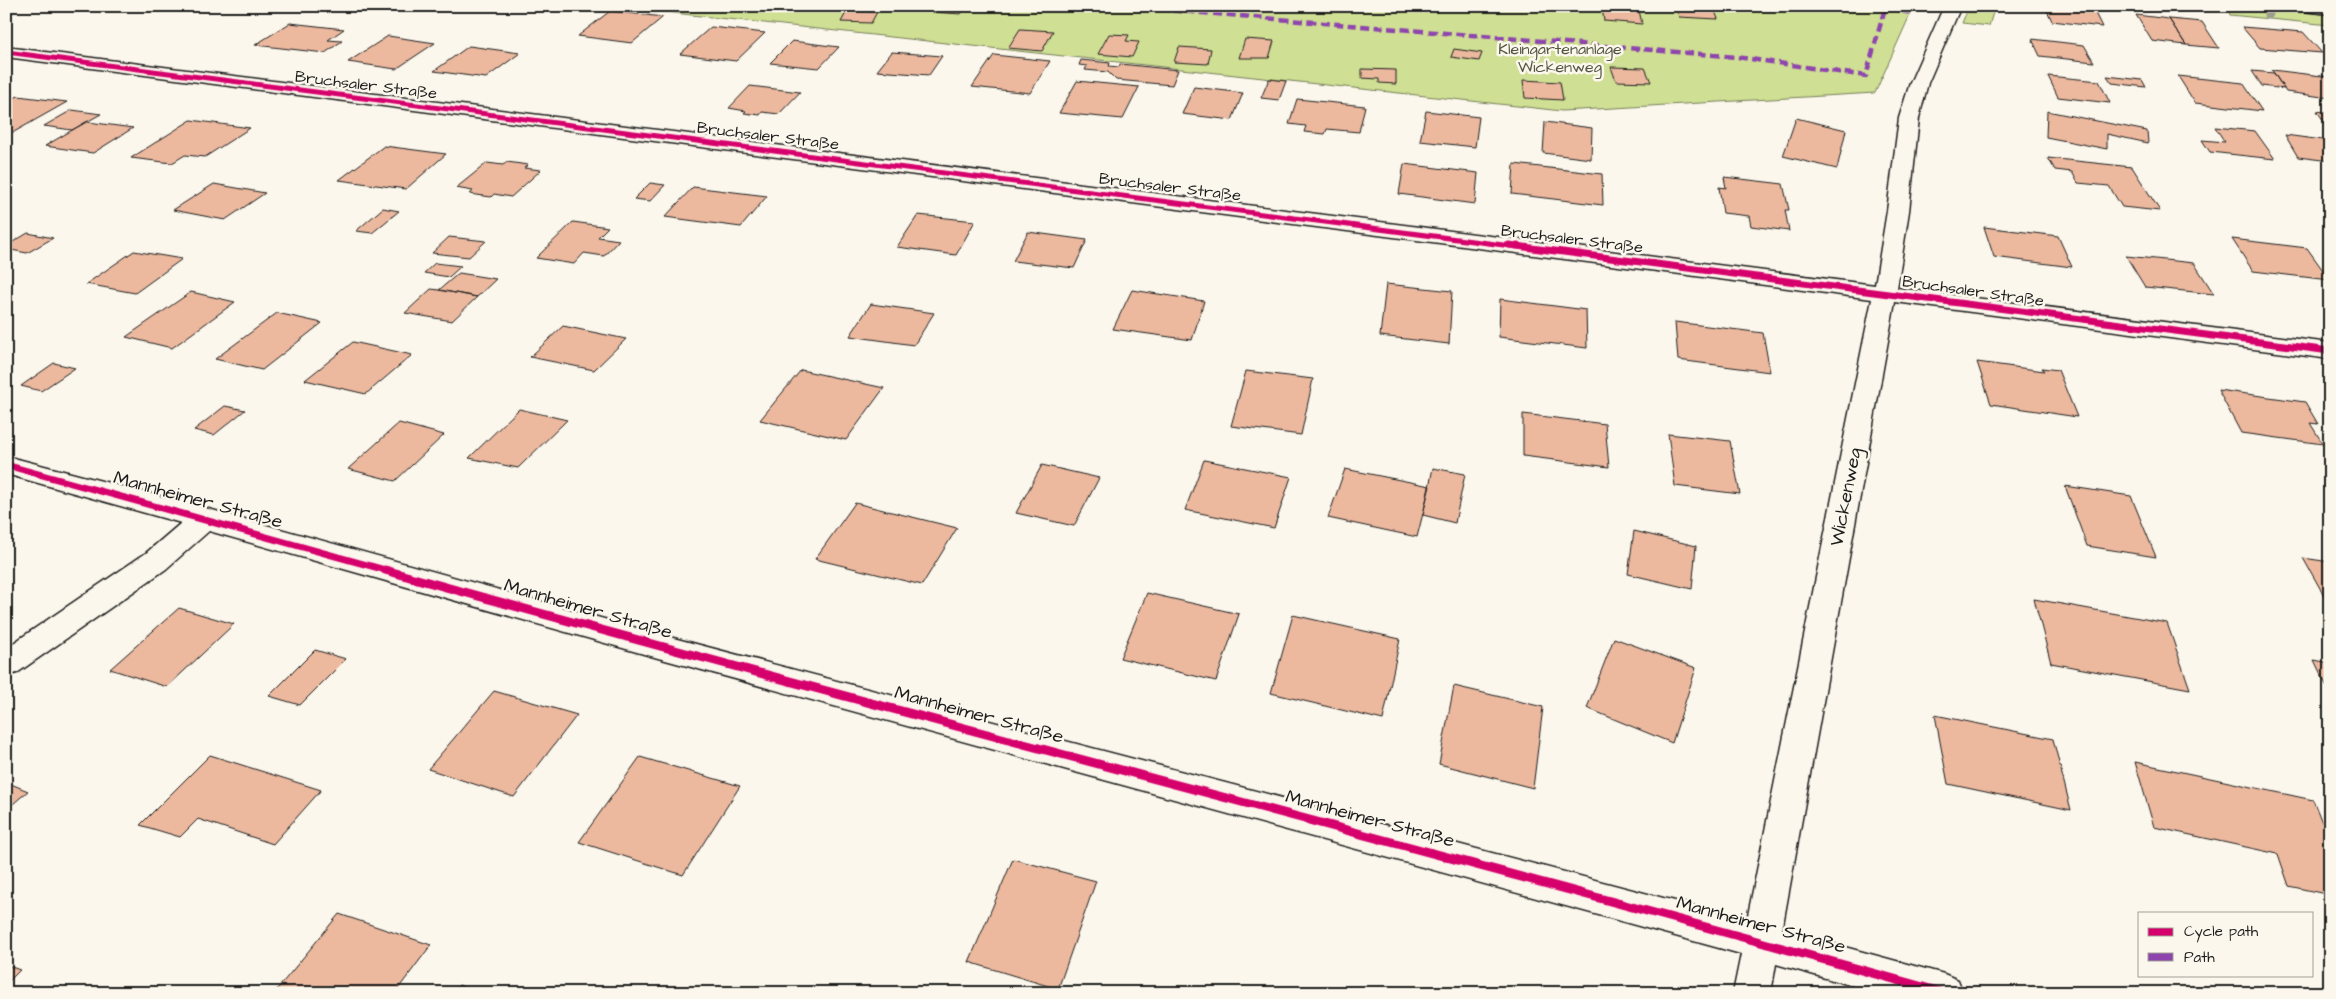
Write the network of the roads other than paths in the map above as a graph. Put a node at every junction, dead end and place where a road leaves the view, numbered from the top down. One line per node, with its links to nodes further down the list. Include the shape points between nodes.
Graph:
1 (1953, 6): 5 (street, Wickenweg, via 1919,83 1909,118)
2 (2302, 6): 3 (street)
3 (2330, 9)
4 (6, 52): 5 (street, Bruchsaler Straße)
5 (1885, 293): 6 (street, Bruchsaler Straße); 10 (street, Wickenweg)
6 (2330, 351)
7 (6, 465): 8 (street, Mannheimer Straße)
8 (205, 518): 9 (street, via 156,561); 10 (street, Mannheimer Straße, via 657,646)
9 (6, 664)
10 (1761, 941): 11 (street, Wickenweg); 12 (street, Mannheimer Straße)
11 (1752, 993)
12 (1944, 993)

